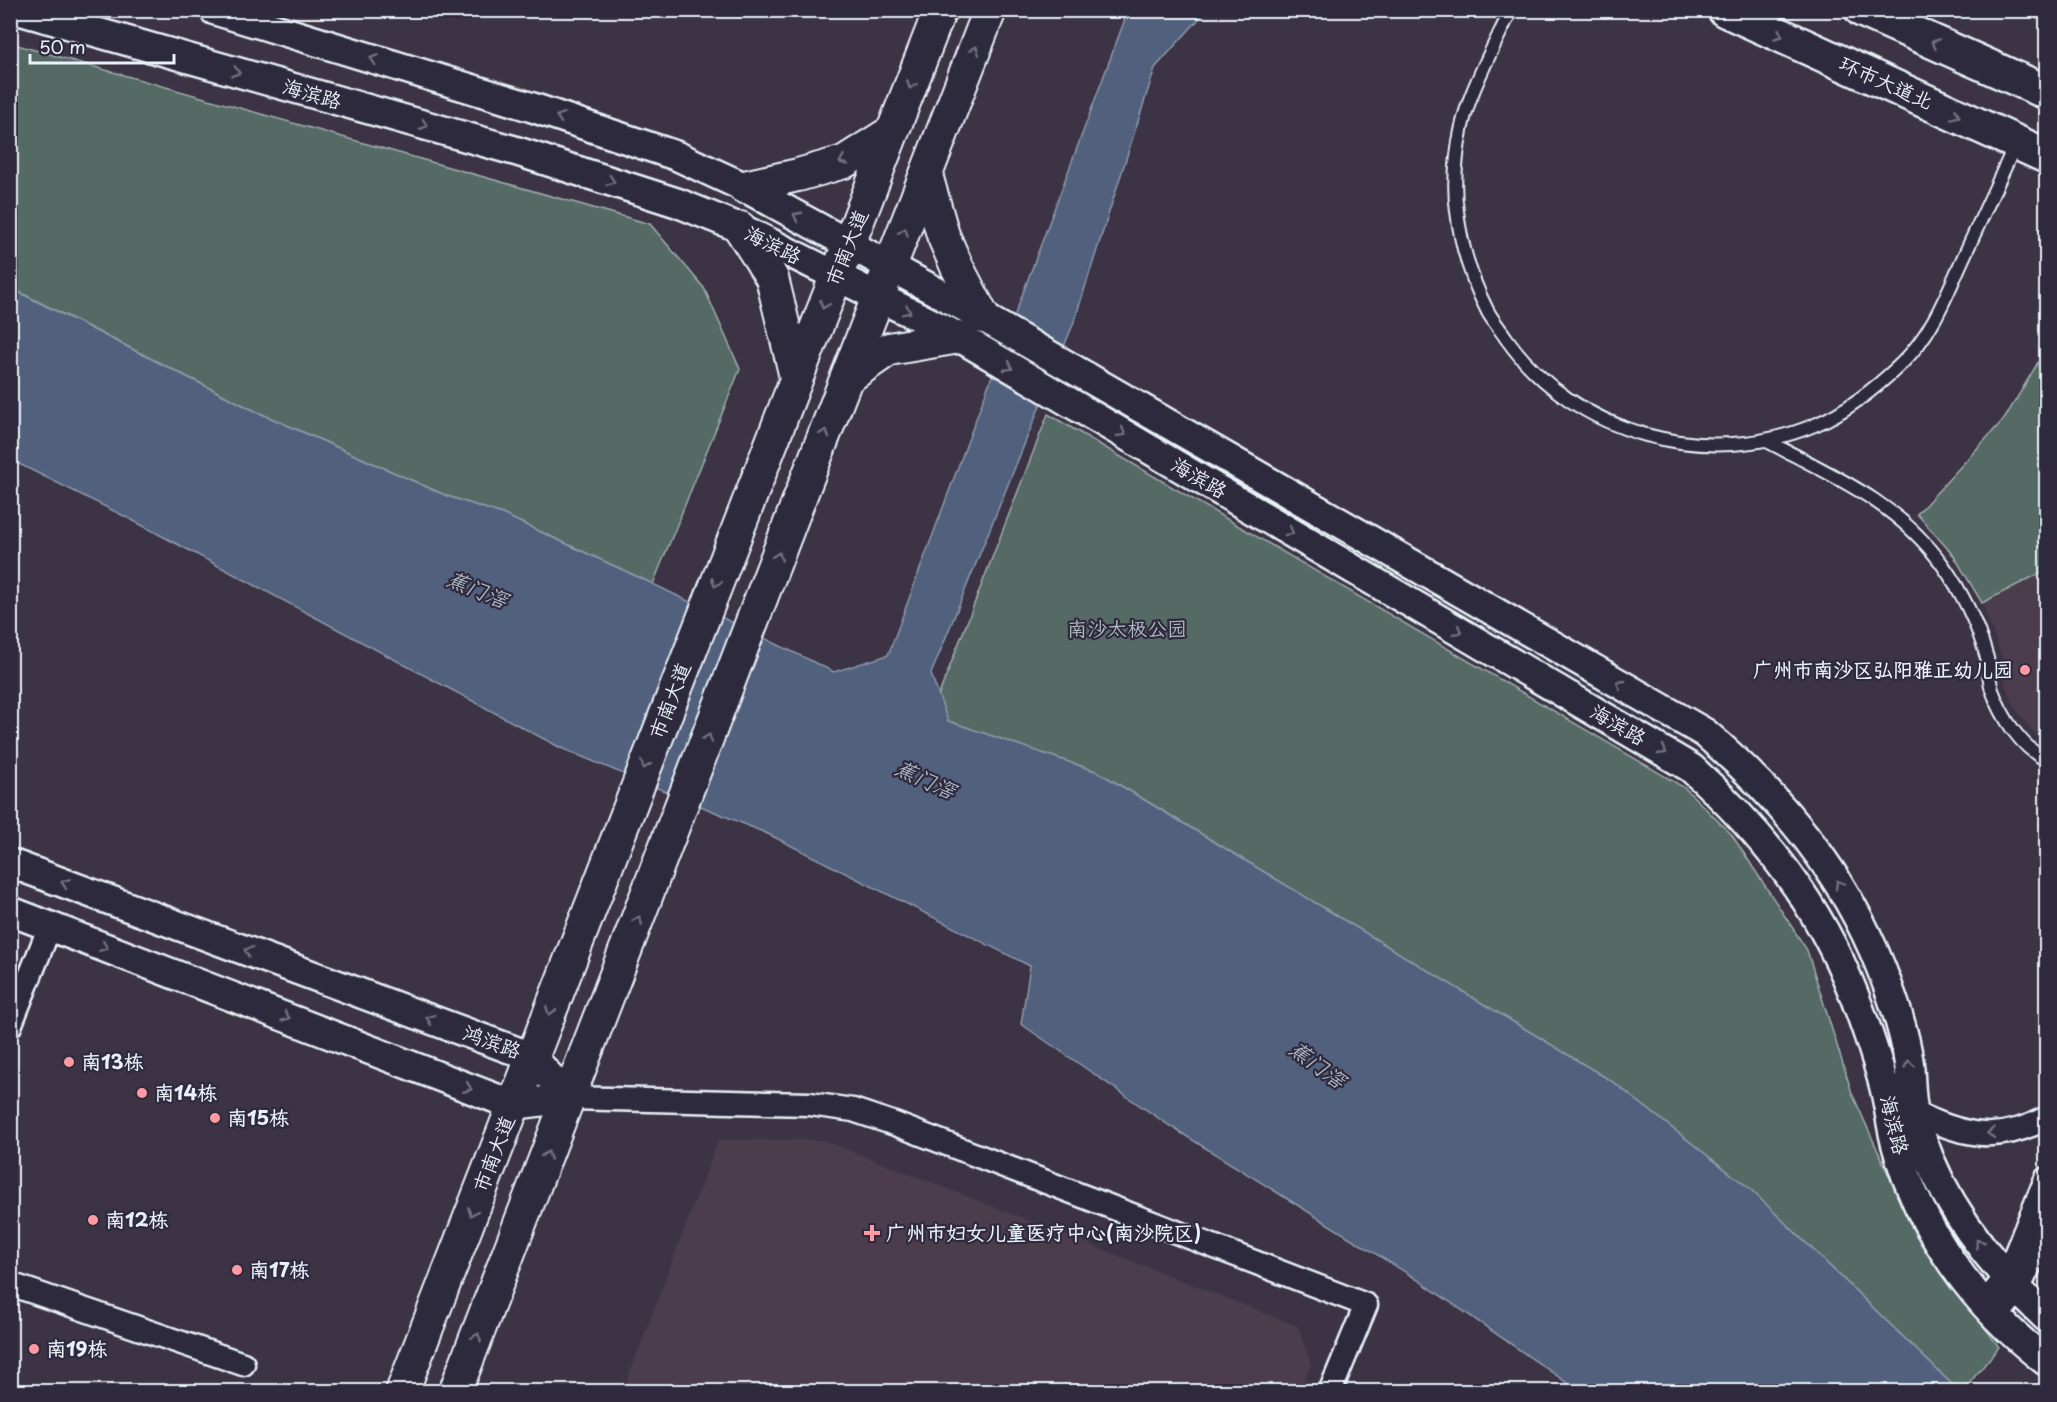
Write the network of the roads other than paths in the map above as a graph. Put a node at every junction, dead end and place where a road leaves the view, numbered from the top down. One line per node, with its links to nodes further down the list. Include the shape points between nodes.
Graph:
1 (18, 10): 14 (street, 海滨路, one-way to 14, via 516,151 678,203)
2 (214, 10): 13 (street, 海滨路, one-way to 2, via 677,156 531,107)
3 (939, 10): 9 (main road, 市南大道, one-way to 9)
4 (990, 10): 12 (main road, one-way to 4)
5 (1511, 10): 23 (lane, via 1469,102 1457,155 1456,209 1467,263 1488,313 1528,365 1560,394 1606,422 1658,439 1711,446)
6 (1725, 10): 10 (main road, 环市大道北, one-way to 10)
7 (1862, 10): 8 (main road, one-way to 7)
8 (2046, 92)
9 (893, 130): 13 (main road, one-way to 13, via 844,162); 15 (main road, 市南大道)
10 (2016, 142): 11 (main road, 环市大道北); 23 (lane, via 1937,317 1905,361 1864,397 1817,424)
11 (2046, 156)
12 (926, 175): 16 (main road, one-way to 12); 19 (main road, via 943,235)
13 (744, 187): 15 (street, 海滨路, one-way to 13)
14 (740, 228): 17 (street, 海滨路); 21 (main road, via 772,278)
15 (849, 243): 16 (street, 海滨路); 17 (main road, 市南大道)
16 (891, 266): 18 (main road); 19 (street, 海滨路)
17 (836, 276): 18 (street, 海滨路); 21 (main road, 市南大道, one-way to 21)
18 (878, 297): 20 (street, 海滨路, one-way to 20); 22 (main road)
19 (983, 317): 32 (street, 海滨路, one-way to 19, via 1909,1062 1897,1014 1861,922 1809,839 1743,765 1705,733)
20 (959, 337): 22 (main road, via 889,349); 38 (street, 海滨路, one-way to 38, via 1691,768 1726,799 1787,871 1836,952 1884,1085 1897,1145 1918,1202 1947,1256)
21 (796, 377): 29 (main road, 市南大道, one-way to 29)
22 (846, 379): 30 (main road, one-way to 22)
23 (1766, 440): 24 (lane, via 1866,493 1907,525 1942,564 1969,610 2003,715 2019,738)
24 (2046, 760)
25 (10, 863): 29 (street, 鸿滨路, one-way to 25)
26 (10, 912): 27 (street)
27 (50, 926): 28 (street); 31 (street, one-way to 31)
28 (10, 1026)
29 (532, 1057): 30 (street, 鸿滨路); 31 (main road, 市南大道)
30 (569, 1098): 31 (street); 43 (main road, one-way to 30); 44 (street, via 810,1104 854,1110 1333,1292 1366,1305)
31 (513, 1105): 42 (main road, 市南大道, one-way to 42)
32 (1913, 1112): 33 (street, one-way to 32, via 2008,1131 1978,1134 1958,1131); 37 (street, 海滨路, one-way to 32, via 1950,1200)
33 (2046, 1118)
34 (2046, 1179): 37 (street)
35 (2046, 1231): 37 (street)
36 (10, 1284): 41 (street)
37 (2012, 1284): 38 (street); 39 (street, 海滨路)
38 (1990, 1311): 40 (street, 海滨路)
39 (2046, 1317)
40 (2046, 1361)
41 (243, 1364)
42 (402, 1392)
43 (455, 1392)
44 (1330, 1392)

